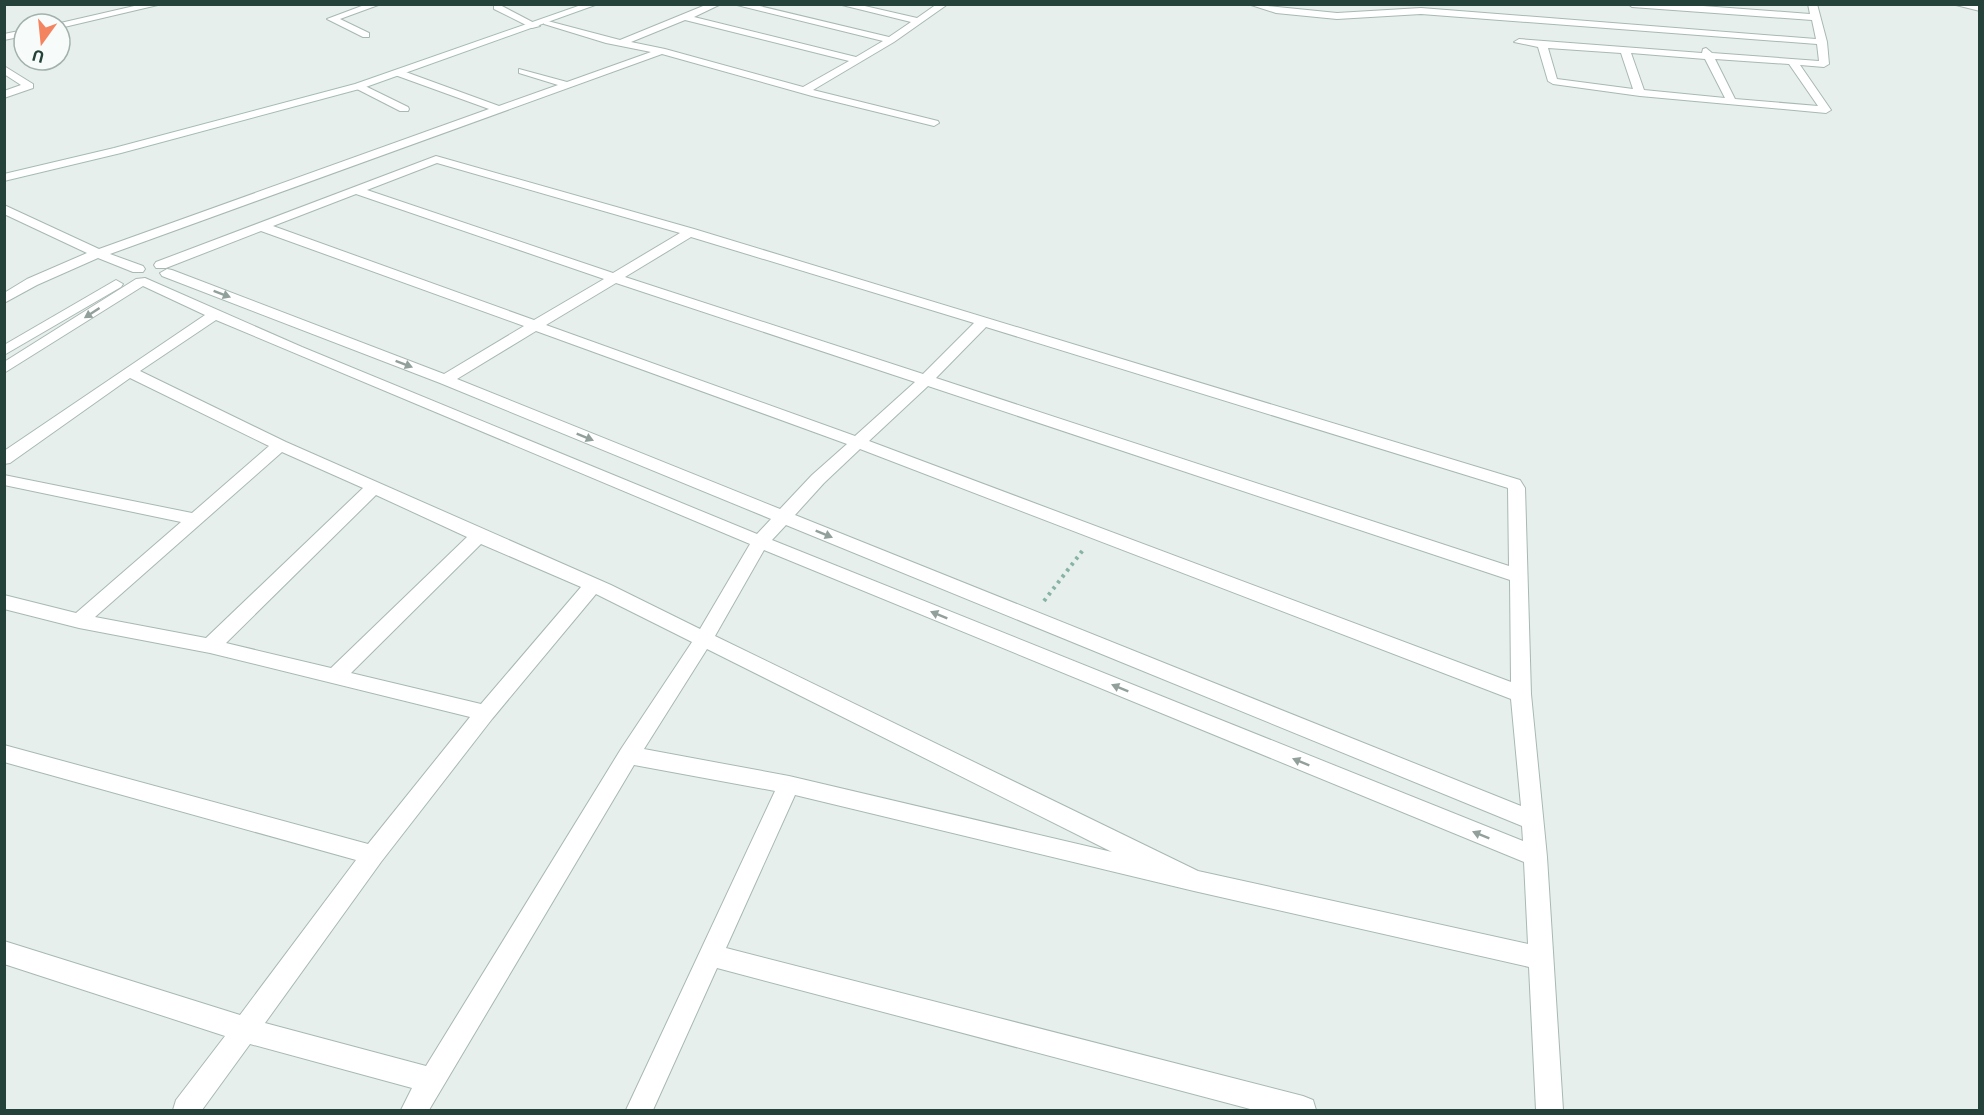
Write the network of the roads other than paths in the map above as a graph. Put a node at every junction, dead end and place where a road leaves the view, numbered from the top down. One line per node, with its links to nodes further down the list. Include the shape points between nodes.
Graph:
1 (159, 4): 18 (street)
2 (377, 4): 21 (street, via 332,19)
3 (594, 4): 19 (street)
4 (717, 4): 15 (street)
5 (737, 4): 22 (street)
6 (842, 4): 17 (street)
7 (944, 4): 17 (street)
8 (1252, 4): 16 (street, via 1337,16 1421,11)
9 (1632, 4): 16 (street)
10 (1698, 4): 14 (street)
11 (1956, 4): 13 (street)
12 (497, 7): 20 (street)
13 (1980, 8)
14 (1813, 11): 16 (street); 25 (street)
15 (684, 17): 23 (street); 30 (street)
16 (1688, 17): 25 (street); 29 (street)
17 (919, 21): 22 (street)
18 (72, 22)
19 (547, 22): 20 (street); 23 (street)
20 (535, 26): 34 (street)
21 (366, 35)
22 (891, 40): 30 (street)
23 (623, 42): 27 (street)
24 (1519, 42): 26 (street)
25 (1822, 42): 31 (street, via 1824,64)
26 (1542, 45): 28 (street); 38 (street, via 1552,81)
27 (662, 51): 35 (street); 37 (street)
28 (1625, 51): 29 (street); 38 (street)
29 (1710, 58): 31 (street); 40 (street)
30 (858, 60): 37 (street)
31 (1793, 63): 40 (street, via 1826,110)
32 (4, 69): 39 (street, via 29,86)
33 (523, 71): 35 (street)
34 (399, 73): 36 (street); 42 (street)
35 (568, 85): 42 (street)
36 (359, 86): 41 (street); 44 (street)
37 (806, 90): 43 (street)
38 (1640, 93): 40 (street)
39 (4, 95)
40 (1732, 102)
41 (404, 109)
42 (501, 110): 49 (street)
43 (934, 123)
44 (4, 178)
45 (364, 192): 47 (street); 48 (street, via 452,163); 51 (street)
46 (4, 209): 49 (street)
47 (266, 228): 50 (street); 56 (street)
48 (690, 232): 51 (street); 55 (street)
49 (99, 254): 52 (street); 53 (street, via 48,274)
50 (166, 269): 52 (street, via 158,278); 61 (street, one-way to 61)
51 (614, 276): 56 (street); 60 (street)
52 (139, 277): 54 (street); 57 (street, via 78,306); 58 (street, one-way to 58)
53 (4, 299)
54 (215, 315): 59 (street); 70 (street)
55 (982, 323): 60 (street); 71 (street, via 1512,483 1517,488)
56 (534, 326): 61 (street); 62 (street)
57 (4, 351)
58 (4, 369)
59 (129, 372): 63 (street); 64 (street)
60 (927, 379): 62 (street); 71 (street)
61 (445, 380): 67 (street, one-way to 67)
62 (857, 442): 67 (street); 78 (street)
63 (280, 446): 66 (street); 68 (street)
64 (4, 459)
65 (4, 480): 68 (street)
66 (373, 488): 69 (street); 76 (street)
67 (782, 517): 70 (street); 83 (street, one-way to 83)
68 (195, 519): 74 (street)
69 (479, 536): 72 (street); 77 (street)
70 (760, 542): 75 (street); 85 (street, one-way to 70)
71 (1519, 576): 78 (street)
72 (593, 585): 75 (street); 79 (street)
73 (4, 602): 74 (street)
74 (79, 621): 76 (street)
75 (703, 640): 81 (street); 86 (street)
76 (210, 646): 77 (street)
77 (335, 676): 79 (street)
78 (1521, 694): 83 (street)
79 (484, 713): 84 (street)
80 (4, 753): 84 (street)
81 (629, 755): 82 (street); 91 (street)
82 (789, 785): 86 (street); 88 (street)
83 (1533, 821): 85 (street)
84 (373, 855): 90 (street)
85 (1536, 857): 89 (street)
86 (1194, 881): 89 (street)
87 (4, 952): 90 (street)
88 (711, 955): 94 (street); 95 (street)
89 (1540, 958): 96 (street)
90 (246, 1030): 91 (street); 92 (street)
91 (432, 1081): 93 (street)
92 (186, 1110)
93 (414, 1110)
94 (639, 1110)
95 (1303, 1110)
96 (1550, 1110)

